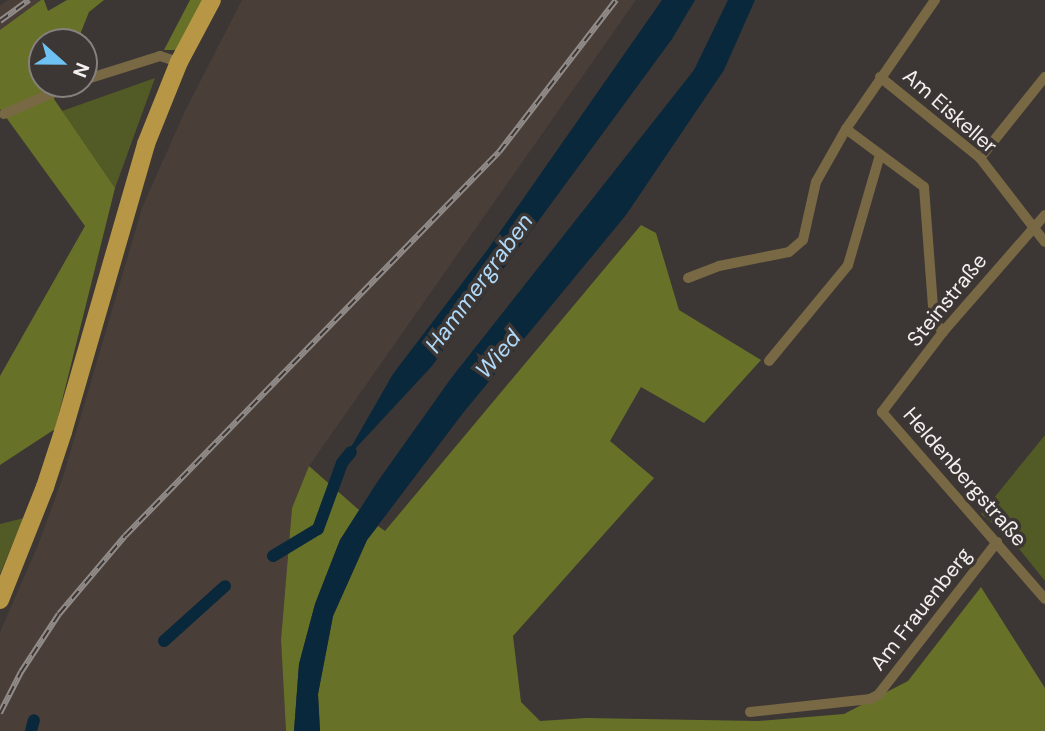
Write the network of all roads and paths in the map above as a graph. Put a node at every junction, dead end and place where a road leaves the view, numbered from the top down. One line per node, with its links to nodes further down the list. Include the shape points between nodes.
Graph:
1 (212, 0): 3 (main road)
2 (935, 0): 5 (street)
3 (179, 62): 4 (street, via 160,56); 21 (main road, via 135,177 45,487)
4 (98, 76)
5 (880, 76): 9 (street); 11 (street, Am Eiskeller)
6 (1045, 77): 11 (street)
7 (41, 98): 8 (street)
8 (4, 114)
9 (846, 129): 10 (street); 15 (street, via 816,182 803,240 789,252 719,266)
10 (880, 155): 16 (street, via 924,187 934,320); 17 (street, via 848,265)
11 (980, 158): 13 (street, Am Eiskeller)
12 (1045, 215): 13 (street, Steinstraße)
13 (1033, 226): 14 (street, Am Eiskeller); 16 (street, Steinstraße)
14 (1045, 242)
15 (688, 278)
16 (943, 332): 18 (street, Steinstraße)
17 (769, 361)
18 (883, 412): 19 (street, Heldenbergstraße)
19 (997, 542): 20 (street, Heldenbergstraße); 22 (street, Am Frauenberg, via 878,695)
20 (1045, 599)
21 (0, 600)
22 (750, 712)

